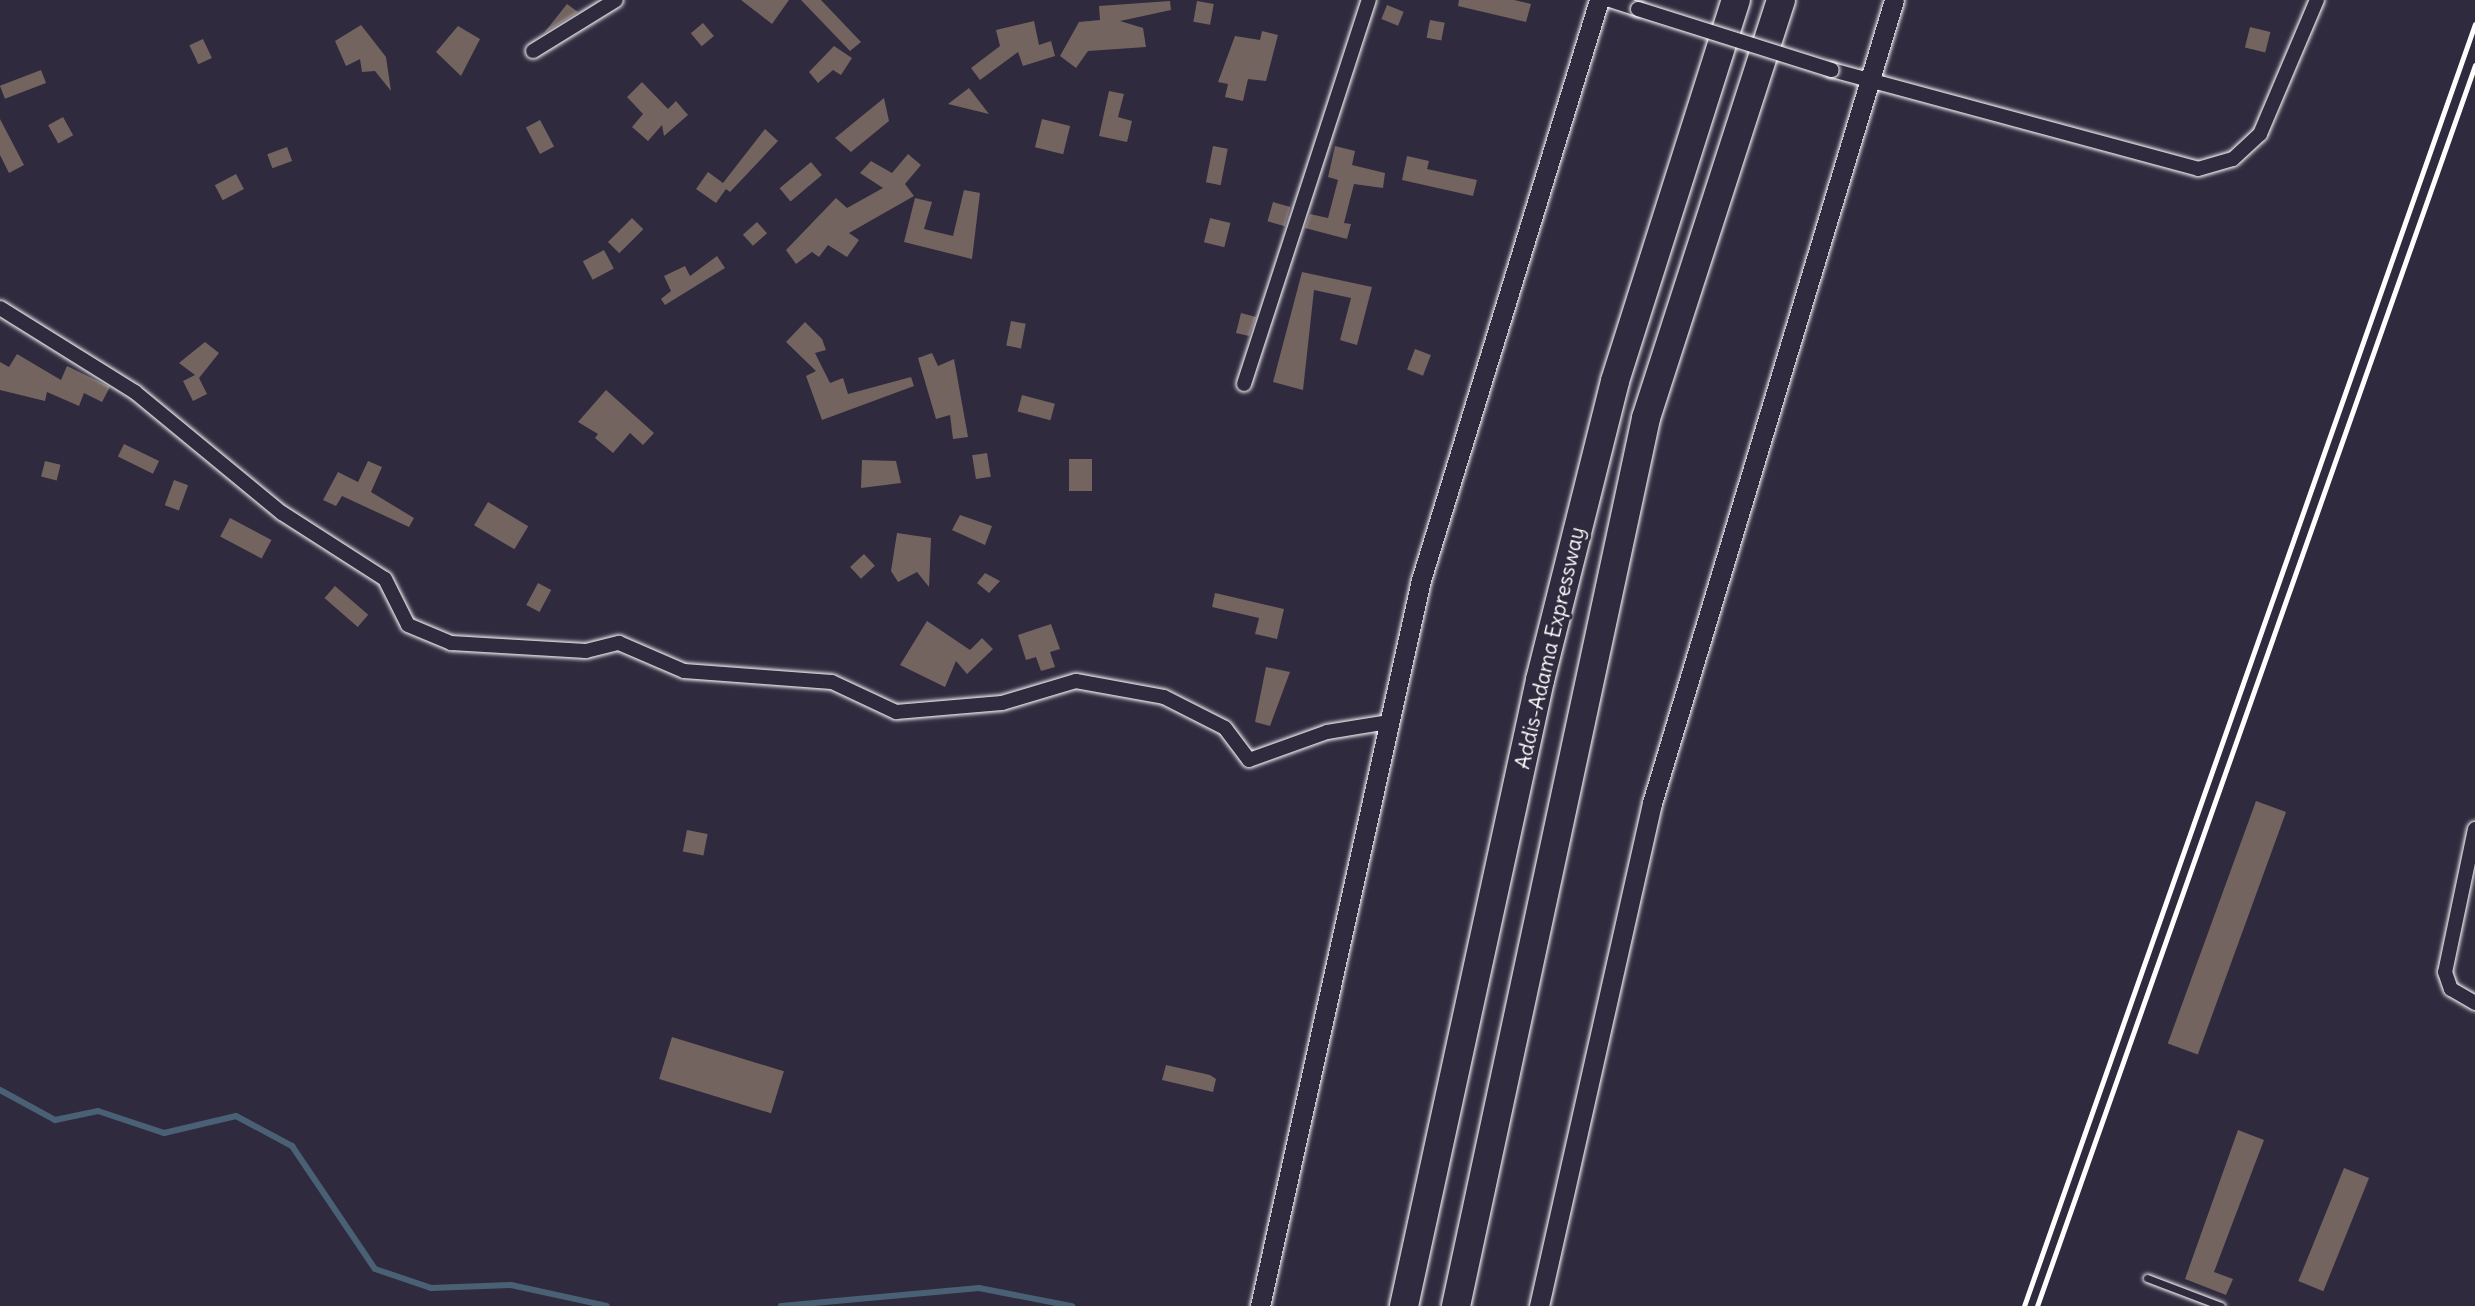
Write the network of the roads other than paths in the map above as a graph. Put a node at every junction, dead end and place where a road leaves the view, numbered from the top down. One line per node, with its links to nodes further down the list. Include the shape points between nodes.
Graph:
1 (616, 0): 9 (street)
2 (1369, 0): 12 (street)
3 (1599, 0): 13 (street, via 1421,580)
4 (1610, 0): 10 (street, bridge)
5 (1736, 0): 18 (highway, Addis-Adama Expressway, via 1615,381 1540,680)
6 (1781, 0): 19 (highway, Addis-Adama Expressway, via 1646,418)
7 (1894, 0): 10 (street)
8 (2317, 0): 10 (street, via 2260,134 2233,159 2198,169)
9 (533, 51)
10 (1870, 82): 20 (street, via 1652,803)
11 (0, 308): 13 (street, via 135,393 282,513 385,579 408,625 452,643 586,651 619,643 684,671 832,682 896,712 1002,703 1076,681 1164,697 1225,729 1249,760 1327,732)
12 (1244, 384)
13 (1389, 722): 17 (street)
14 (2475, 829): 15 (street, via 2445,972 2451,989)
15 (2475, 1003)
16 (2147, 1278): 21 (lane)
17 (1260, 1306)
18 (1404, 1306)
19 (1456, 1306)
20 (1539, 1306)
21 (2221, 1306)

